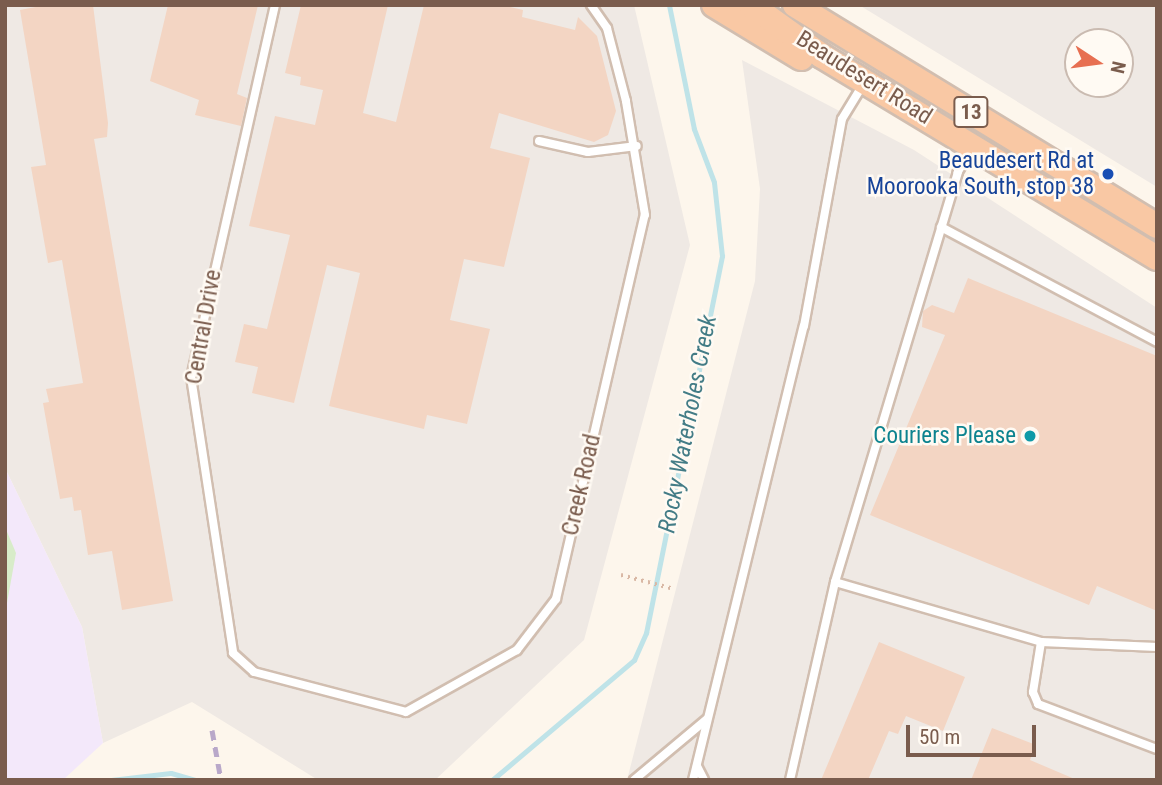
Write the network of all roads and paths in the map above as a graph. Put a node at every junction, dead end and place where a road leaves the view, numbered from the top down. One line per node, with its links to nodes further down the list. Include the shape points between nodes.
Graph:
1 (275, 5): 20 (lane, Central Drive, via 191,377)
2 (591, 5): 9 (lane, Creek Road, via 607,28)
3 (714, 5): 6 (highway, via 803,59)
4 (751, 5): 6 (highway, Beaudesert Road / 13)
5 (795, 5): 11 (highway, Beaudesert Road / 13)
6 (822, 56): 7 (highway, Beaudesert Road / 13)
7 (866, 81): 10 (highway, Beaudesert Road / 13); 21 (lane, via 842,118 804,326)
8 (539, 141): 9 (lane, via 588,152)
9 (637, 146): 20 (lane, Creek Road, via 645,215 556,599 538,629 474,679 406,712 254,671)
10 (973, 146): 12 (lane); 13 (highway, Beaudesert Road / 13)
11 (1157, 226)
12 (941, 228): 14 (lane); 16 (lane)
13 (1157, 258)
14 (1157, 342)
15 (621, 575): 17 (path)
16 (835, 582): 18 (lane); 27 (lane)
17 (674, 590)
18 (1041, 642): 19 (lane); 22 (lane, via 1033,692 1038,704)
19 (1157, 647)
20 (233, 653)
21 (708, 718): 23 (lane); 24 (lane)
22 (1157, 749)
23 (697, 766): 25 (lane); 26 (lane)
24 (634, 780)
25 (693, 780)
26 (704, 780)
27 (790, 780)

